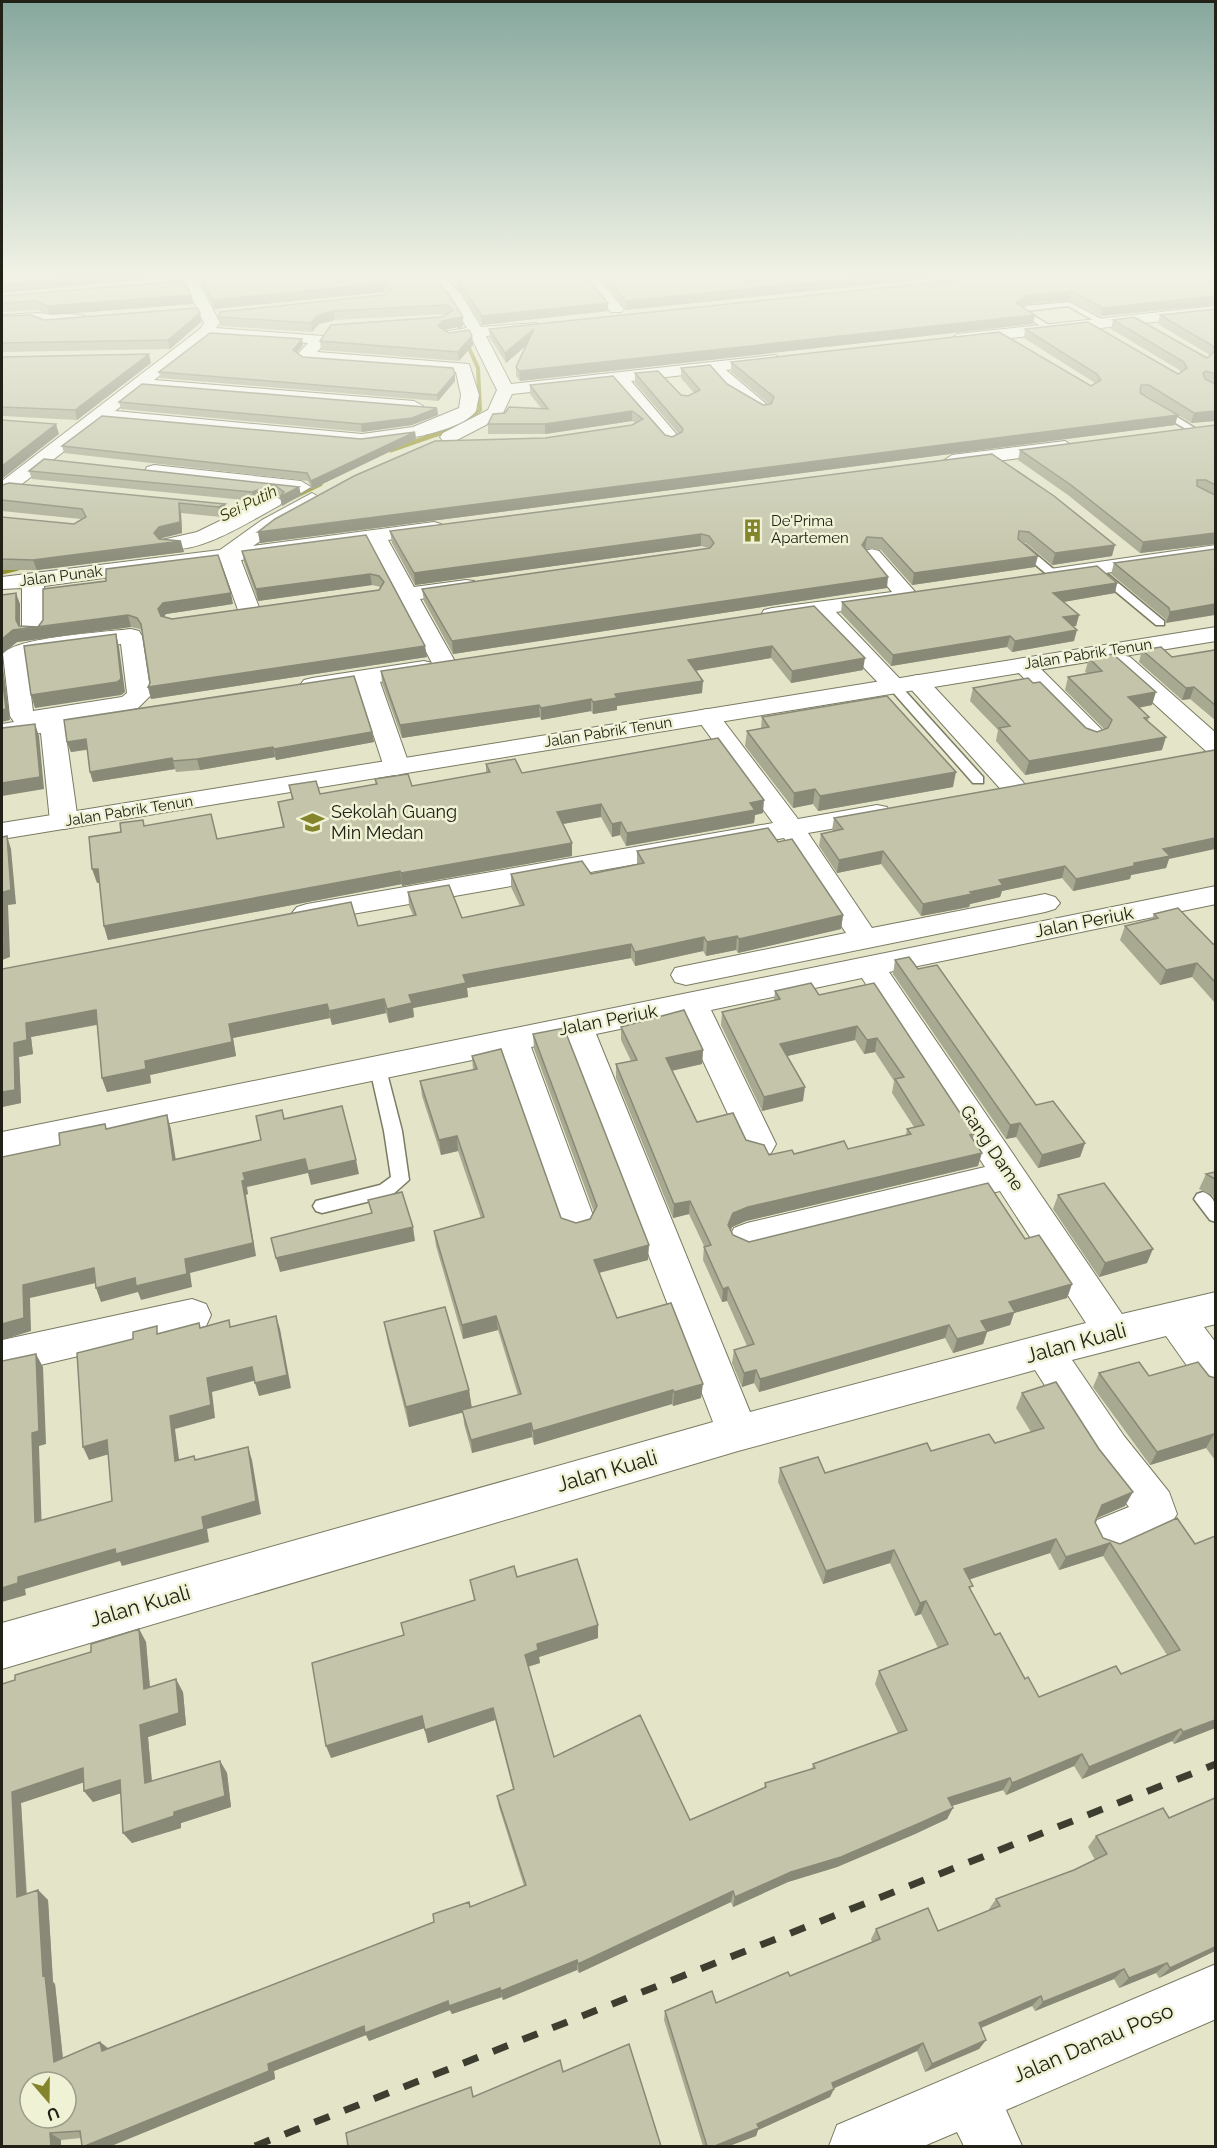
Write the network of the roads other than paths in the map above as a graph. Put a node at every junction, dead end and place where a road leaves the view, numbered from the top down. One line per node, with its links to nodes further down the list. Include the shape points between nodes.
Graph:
1 (154, 373): 8 (street)
2 (464, 373): 13 (street, via 470,395)
3 (497, 373): 10 (street)
4 (652, 373): 7 (street)
5 (664, 373): 9 (street)
6 (724, 373): 12 (street, via 734,388)
7 (618, 377): 10 (street); 20 (street)
8 (141, 384): 13 (street); 14 (street)
9 (676, 386)
10 (506, 390): 21 (street, via 495,413)
11 (1151, 404): 16 (lane)
12 (762, 408)
13 (467, 411): 19 (street, via 441,425)
14 (98, 415): 15 (street); 19 (street)
15 (72, 429): 18 (street); 27 (street)
16 (1203, 429): 17 (street)
17 (1166, 434)
18 (108, 436)
19 (380, 438): 26 (street, via 380,444)
20 (672, 440)
21 (436, 442): 22 (street); 24 (street)
22 (482, 442)
23 (1088, 444): 25 (street)
24 (418, 450)
25 (995, 456): 29 (street); 31 (street)
26 (359, 457)
27 (39, 459): 28 (street); 32 (street)
28 (74, 463)
29 (938, 463)
30 (130, 469): 33 (street)
31 (1021, 474)
32 (8, 481): 34 (street)
33 (300, 487): 36 (street); 42 (street, via 323,484)
34 (40, 488)
35 (224, 506): 36 (street)
36 (256, 510): 46 (street, via 198,539)
37 (452, 525): 38 (street, Jalan Punak)
38 (375, 535): 42 (street, Jalan Punak); 53 (street)
39 (1021, 547): 47 (lane)
40 (1118, 549): 44 (street)
41 (1215, 551): 44 (street)
42 (228, 554): 49 (street, Jalan Punak); 55 (street, via 238,612)
43 (872, 555): 54 (street)
44 (1136, 563): 45 (street)
45 (1095, 569): 47 (street); 58 (lane)
46 (2, 570)
47 (1054, 575): 48 (street)
48 (1020, 579)
49 (33, 581): 50 (street, Jalan Punak); 59 (street)
50 (2, 583)
51 (489, 583): 53 (street)
52 (929, 591): 54 (street)
53 (409, 594): 63 (street, via 456,664)
54 (906, 594): 56 (street)
55 (271, 607)
56 (820, 608): 57 (street); 64 (street)
57 (751, 619)
58 (1160, 623)
59 (33, 631)
60 (1215, 634): 61 (street, Jalan Pabrik Tenun)
61 (1109, 651): 62 (street, Jalan Pabrik Tenun); 71 (street)
62 (1024, 665): 64 (street, Jalan Pabrik Tenun); 70 (street)
63 (366, 677): 65 (street); 72 (street)
64 (906, 684): 67 (street, Jalan Pabrik Tenun); 73 (lane); 74 (street, via 1024,786)
65 (286, 689)
66 (161, 707): 68 (street)
67 (707, 716): 72 (street, Jalan Pabrik Tenun); 77 (street, Gang Dame)
68 (52, 719): 68 (street, via 137,698 131,636 25,649 15,654 22,716); 69 (street); 76 (street)
69 (2, 731)
70 (1093, 735)
71 (1208, 751)
72 (397, 767): 76 (street, Jalan Pabrik Tenun)
73 (978, 780)
74 (959, 798)
75 (903, 808): 77 (street)
76 (64, 821): 78 (street, Jalan Pabrik Tenun)
77 (791, 828): 81 (street); 82 (street, Gang Dame)
78 (2, 831)
79 (1215, 895): 82 (street, Jalan Periuk)
80 (1045, 903): 82 (street)
81 (282, 918)
82 (867, 953): 83 (street, Jalan Periuk); 89 (street, Gang Dame)
83 (689, 989): 84 (street, Jalan Periuk); 87 (street)
84 (577, 1026): 85 (street, Jalan Periuk); 102 (street)
85 (512, 1040): 86 (street, Jalan Periuk); 93 (street)
86 (378, 1069): 88 (street, Jalan Periuk); 91 (lane, via 400,1180 385,1191)
87 (759, 1144)
88 (2, 1146)
89 (1009, 1175): 94 (street); 98 (street, Gang Dame)
90 (1203, 1200): 92 (lane)
91 (322, 1206)
92 (1215, 1215)
93 (577, 1221)
94 (747, 1238)
95 (1215, 1308): 97 (street, Jalan Kuali)
96 (192, 1315): 100 (street)
97 (1175, 1318): 98 (street, Jalan Kuali); 101 (street)
98 (1113, 1332): 99 (street, Jalan Kuali)
99 (1044, 1351): 102 (street, Jalan Kuali); 103 (street, via 1109,1449 1154,1506 1152,1518)
100 (2, 1357)
101 (1215, 1375)
102 (738, 1432): 104 (street, Jalan Kuali)
103 (1112, 1536)
104 (2, 1646)
105 (1215, 1991): 106 (street, Jalan Danau Poso)
106 (970, 2096): 107 (street, Jalan Danau Poso); 108 (street)
107 (858, 2146)
108 (993, 2146)

